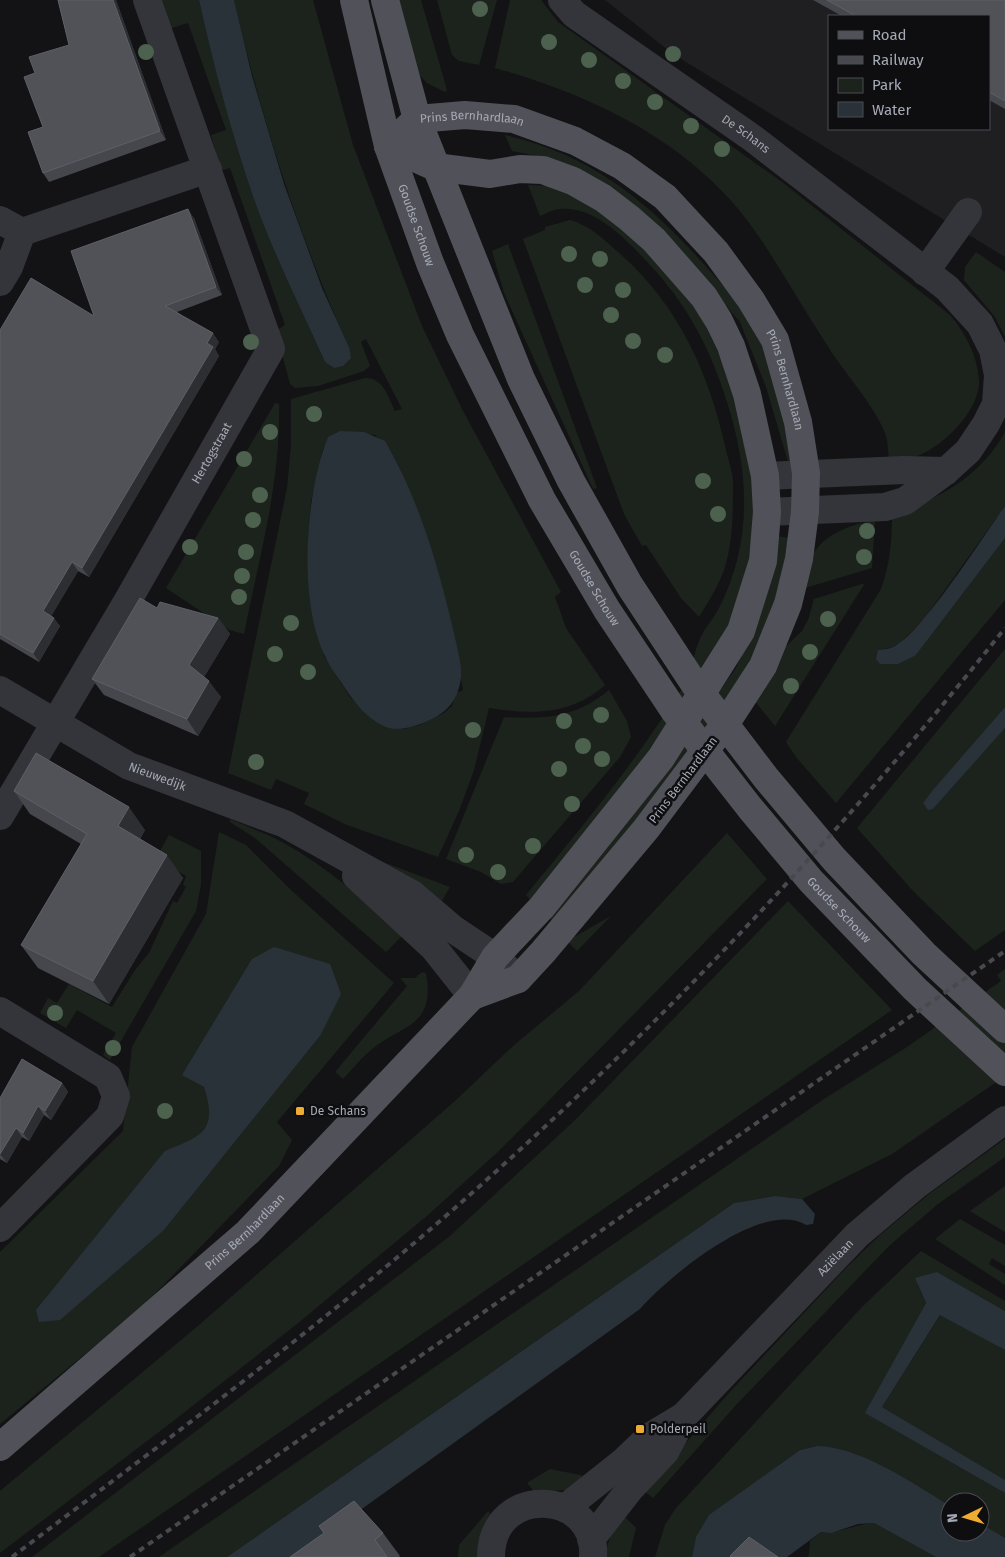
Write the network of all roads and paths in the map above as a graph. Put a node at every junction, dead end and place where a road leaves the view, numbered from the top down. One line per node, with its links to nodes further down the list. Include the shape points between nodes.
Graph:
1 (147, 0): 8 (street, Hertogstraat)
2 (354, 0): 6 (main road, Goudse Schouw)
3 (385, 0): 5 (main road)
4 (562, 0): 11 (street, De Schans, via 574,14 751,138)
5 (417, 119): 6 (main road, Prins Bernhardlaan); 7 (main road); 14 (main road, Prins Bernhardlaan, via 465,115 514,119 575,141 622,166 665,197 716,252 775,340 798,422)
6 (388, 146): 7 (main road, Prins Bernhardlaan); 27 (main road, Goudse Schouw, via 460,335 542,500 607,610 675,712 811,881 915,989)
7 (435, 167): 15 (main road, Prins Bernhardlaan, via 490,174 520,169 543,170 573,181 603,198 654,240 704,297 731,346 747,394); 26 (main road, via 521,379 571,481 630,586 696,685 766,778 834,859 924,954)
8 (208, 169): 10 (street); 19 (street, Hertogstraat, via 271,349)
9 (968, 212): 11 (street)
10 (11, 226): 12 (street, via 10,267)
11 (925, 272): 13 (street, De Schans, via 947,288 980,324 993,350 998,375 996,404 986,424 968,451)
12 (0, 282)
13 (946, 471): 14 (street); 17 (street, De Schans, via 905,501 885,507)
14 (806, 473): 15 (street); 17 (main road, Prins Bernhardlaan)
15 (765, 476): 16 (main road, Prins Bernhardlaan)
16 (767, 512): 17 (street, De Schans); 22 (main road, Prins Bernhardlaan, via 763,561 741,631 661,758 542,907)
17 (806, 512): 23 (main road, Prins Bernhardlaan, via 788,604 763,666 728,720 646,829)
18 (0, 690): 19 (street, Nieuwedijk)
19 (55, 722): 20 (street, Hertogstraat); 21 (street, Nieuwedijk, via 129,766 285,824)
20 (0, 816)
21 (324, 846): 22 (street, Nieuwedijk, via 412,894 453,929); 24 (street, Nieuwedijk, via 434,948)
22 (495, 957): 23 (street, Nieuwedijk); 24 (main road, Prins Bernhardlaan)
23 (518, 979): 24 (main road, Prins Bernhardlaan)
24 (472, 996): 31 (main road, Prins Bernhardlaan, via 248,1232)
25 (0, 1011): 29 (street, via 108,1077 116,1096 110,1116)
26 (1005, 1029)
27 (1005, 1072)
28 (1005, 1120): 30 (street, Aziëlaan, via 857,1235)
29 (0, 1228)
30 (684, 1416): 32 (street, Aziëlaan, via 650,1437); 33 (street, Aziëlaan, via 665,1452 630,1489)
31 (0, 1447)
32 (565, 1508): 33 (street, via 576,1516); 34 (street, via 539,1503 514,1511 505,1518 494,1536)
33 (592, 1548)
34 (491, 1557)

